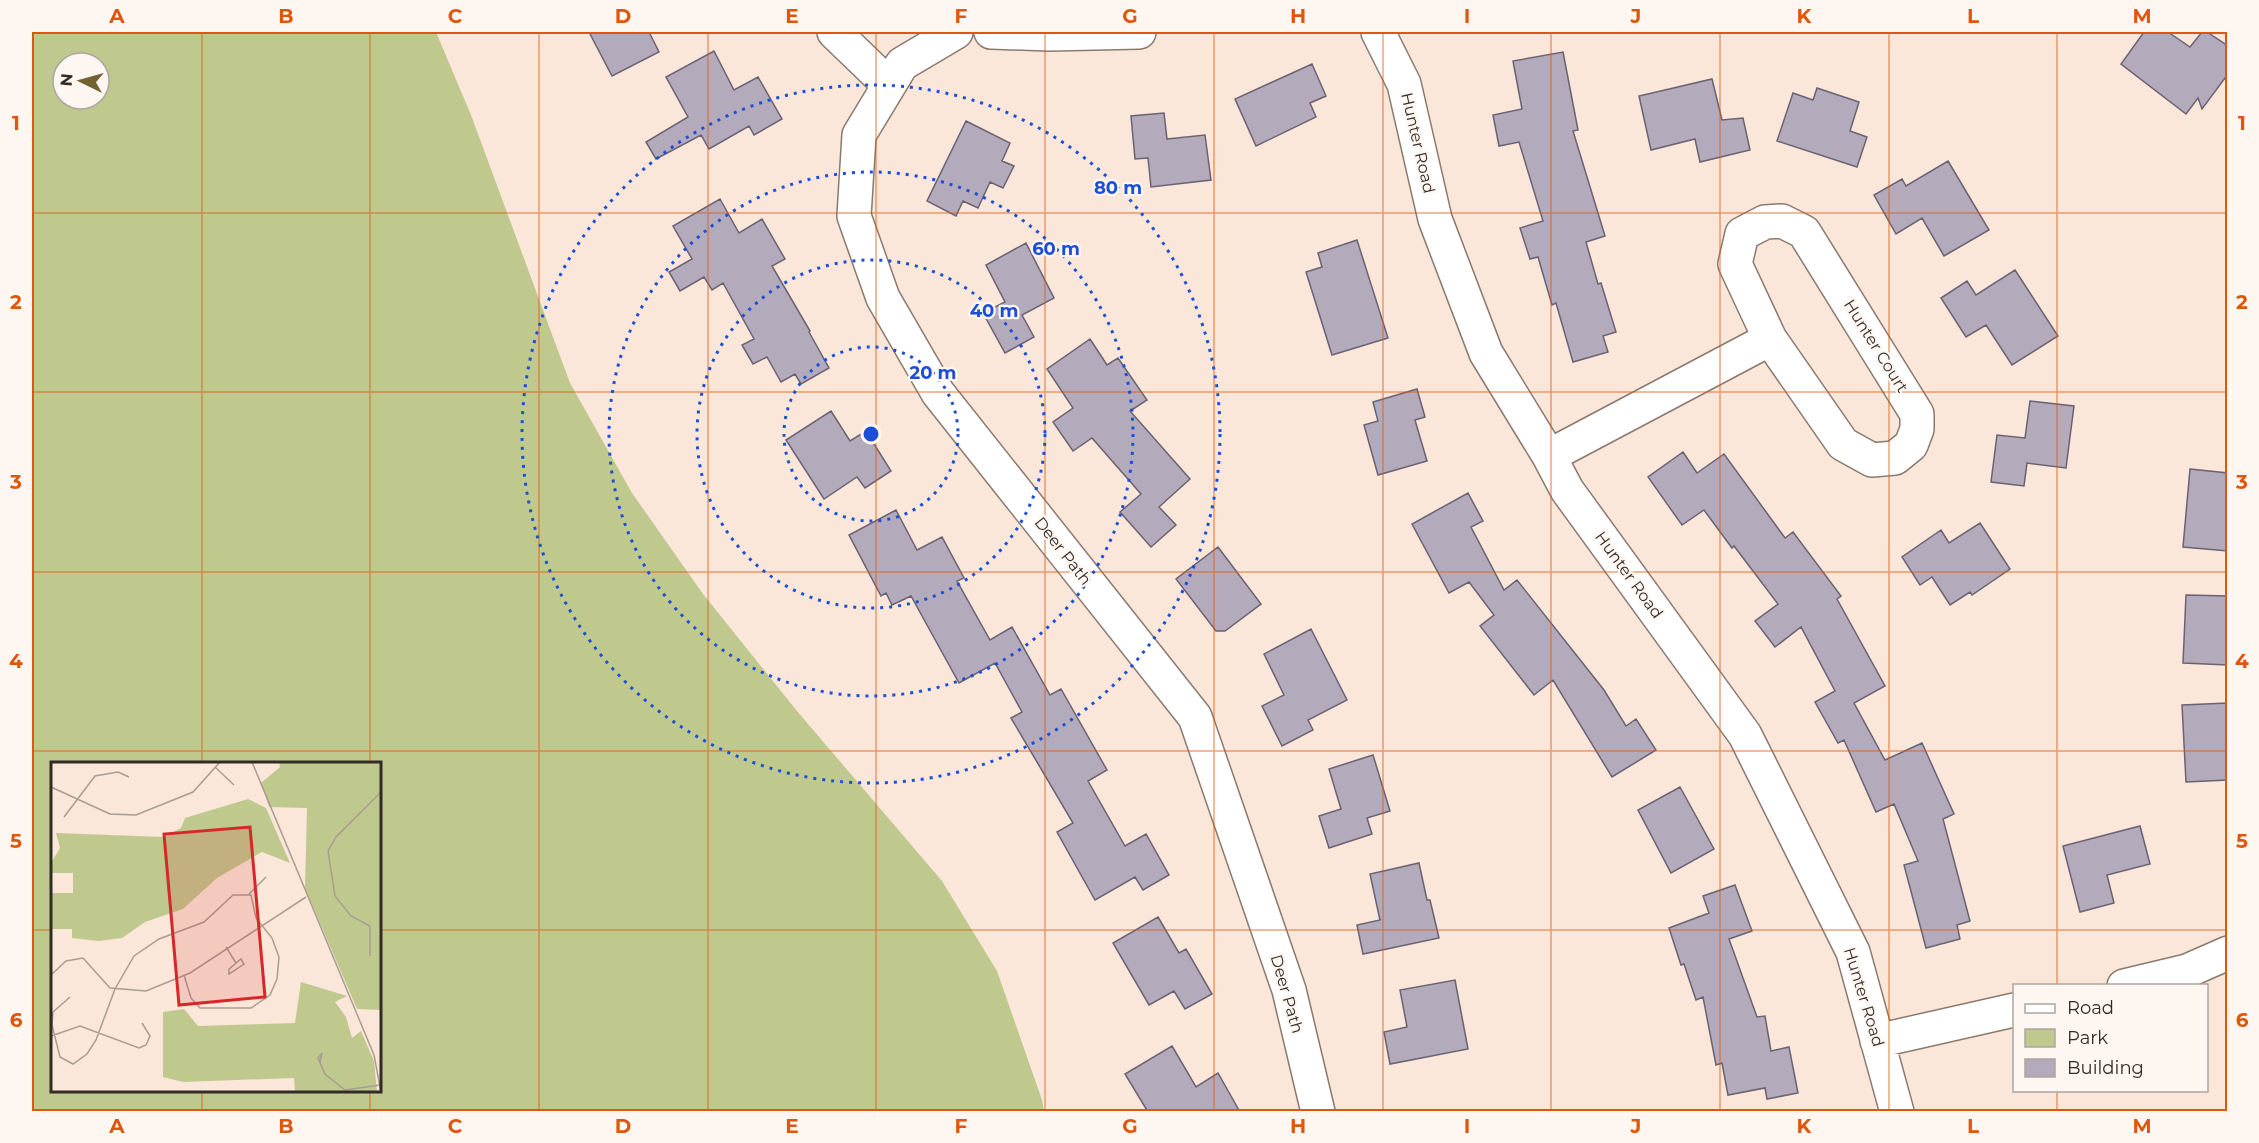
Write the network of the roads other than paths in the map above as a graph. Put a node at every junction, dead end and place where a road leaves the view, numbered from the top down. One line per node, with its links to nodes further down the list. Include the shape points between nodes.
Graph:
1 (834, 32): 6 (street)
2 (956, 32): 6 (street, Deer Path, via 902,64)
3 (990, 32): 4 (street)
4 (1139, 32)
5 (1378, 32): 8 (street, Hunter Road, via 1404,84 1435,219 1486,353)
6 (889, 85): 13 (street, Deer Path, via 859,135 854,216 883,298 938,393 1195,717 1289,990)
7 (1770, 339): 7 (street, Hunter Court, via 1843,444 1872,460 1895,458 1911,445 1917,429 1913,407 1803,232 1782,221 1765,222 1742,234 1735,264); 8 (street)
8 (1549, 456): 12 (street, Hunter Road, via 1567,490 1745,735 1853,952)
9 (2228, 953): 10 (street, via 2187,971)
10 (2132, 984)
11 (2013, 1010): 12 (street)
12 (1877, 1041): 14 (street, Hunter Road)
13 (1318, 1112)
14 (1898, 1112)

